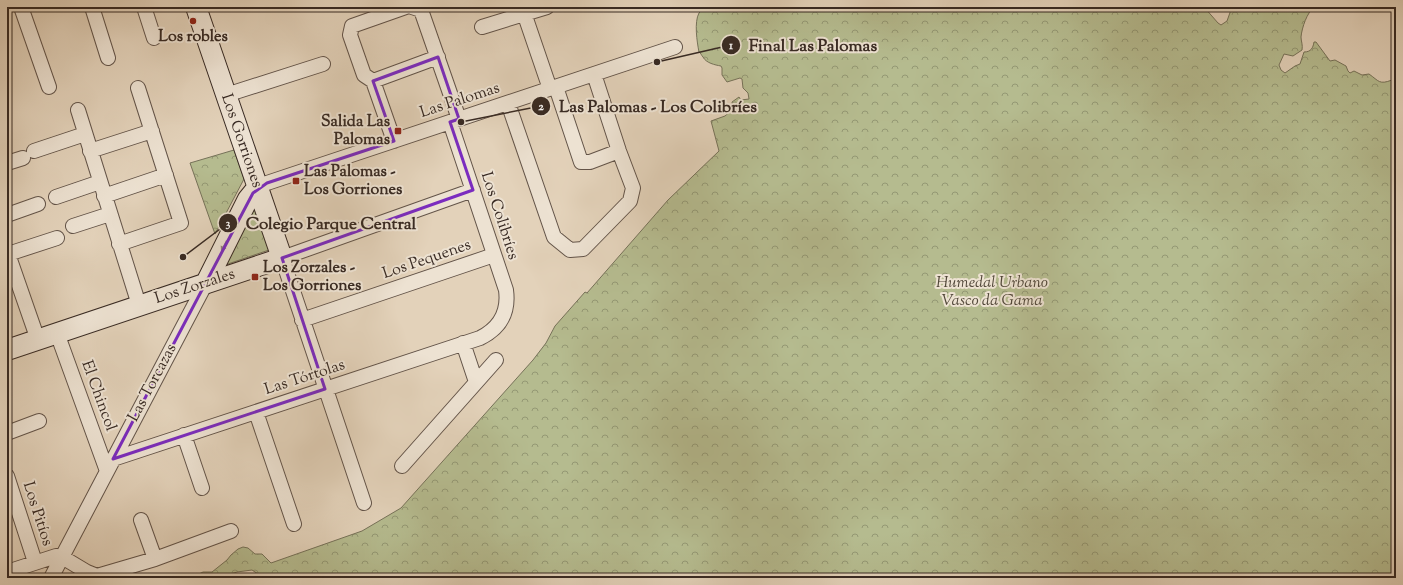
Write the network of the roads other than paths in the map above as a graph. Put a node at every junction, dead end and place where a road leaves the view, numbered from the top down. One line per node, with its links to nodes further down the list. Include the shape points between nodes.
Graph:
1 (21, 7): 17 (street)
2 (92, 7): 13 (street)
3 (144, 7): 10 (street)
4 (196, 7): 20 (street, Los Gorriones)
5 (406, 7): 16 (street, via 352,26 350,35 364,74)
6 (412, 7): 12 (street, Los Colibríes, via 421,10)
7 (547, 7): 8 (street)
8 (523, 11): 9 (street); 19 (street)
9 (482, 27)
10 (154, 38)
11 (675, 47): 15 (street, Las Palomas)
12 (438, 57): 16 (street); 23 (street, Los Colibríes)
13 (108, 58)
14 (323, 64): 20 (street)
15 (594, 74): 19 (street, Las Palomas); 28 (street)
16 (373, 81): 26 (street)
17 (49, 87)
18 (138, 88): 24 (street)
19 (553, 88): 21 (street, Las Palomas); 28 (street, via 581,162 590,162)
20 (226, 95): 32 (street, Los Gorriones)
21 (508, 103): 23 (street, Las Palomas); 28 (street, via 554,237 570,250 583,249 630,201 633,188)
22 (78, 110): 25 (street)
23 (454, 121): 26 (street, Las Palomas); 33 (street, Los Colibríes)
24 (152, 131): 27 (street); 30 (street)
25 (85, 134): 27 (street); 29 (street)
26 (394, 141): 32 (street, Las Palomas)
27 (90, 151): 31 (street)
28 (619, 151)
29 (7, 164)
30 (166, 175): 34 (street); 41 (street, via 181,223)
31 (100, 182): 34 (street); 35 (street)
32 (257, 188): 44 (street, Los Gorriones); 46 (street, Las Torcazas, one-way to 46, via 248,199)
33 (473, 190): 43 (street, Los Colibríes); 44 (street, Los Zorzales)
34 (104, 196): 37 (street)
35 (56, 197)
36 (38, 204): 38 (street)
37 (110, 214): 39 (street); 41 (street)
38 (7, 215)
39 (73, 226)
40 (58, 238): 42 (street)
41 (119, 244): 47 (street)
42 (8, 252): 45 (street)
43 (494, 255): 48 (street, Los Pequenes); 49 (street, Los Colibríes, via 507,297)
44 (282, 258): 46 (street, Los Zorzales); 48 (street, Los Gorriones)
45 (12, 280): 51 (street)
46 (206, 283): 47 (street, Los Zorzales); 61 (street, Las Torcazas)
47 (139, 305): 50 (street, Los Zorzales)
48 (302, 320): 56 (street, Los Gorriones)
49 (502, 321): 52 (street, Las Tórtolas, via 486,335)
50 (57, 333): 51 (street, Los Zorzales); 61 (street, El Chincol)
51 (38, 340): 53 (street, Los Zorzales)
52 (463, 343): 55 (street); 56 (street, Las Tórtolas)
53 (7, 350)
54 (496, 360): 55 (street)
55 (476, 382): 62 (street)
56 (325, 389): 57 (street, Las Tórtolas); 65 (street, Los Gorriones)
57 (256, 412): 60 (street, Las Tórtolas); 67 (street)
58 (39, 421): 59 (street)
59 (7, 433)
60 (184, 435): 61 (street, Las Tórtolas); 64 (street)
61 (110, 465): 69 (street, Las Torcazas)
62 (402, 466)
63 (7, 476): 71 (street, Los Pitíos)
64 (202, 488)
65 (364, 503)
66 (141, 520): 70 (street)
67 (294, 524)
68 (231, 531): 70 (street)
69 (62, 557): 70 (street, via 97,576); 71 (street, via 56,556); 73 (street, Las Torcazas)
70 (155, 559)
71 (35, 562): 72 (street)
72 (7, 572)
73 (51, 578)

